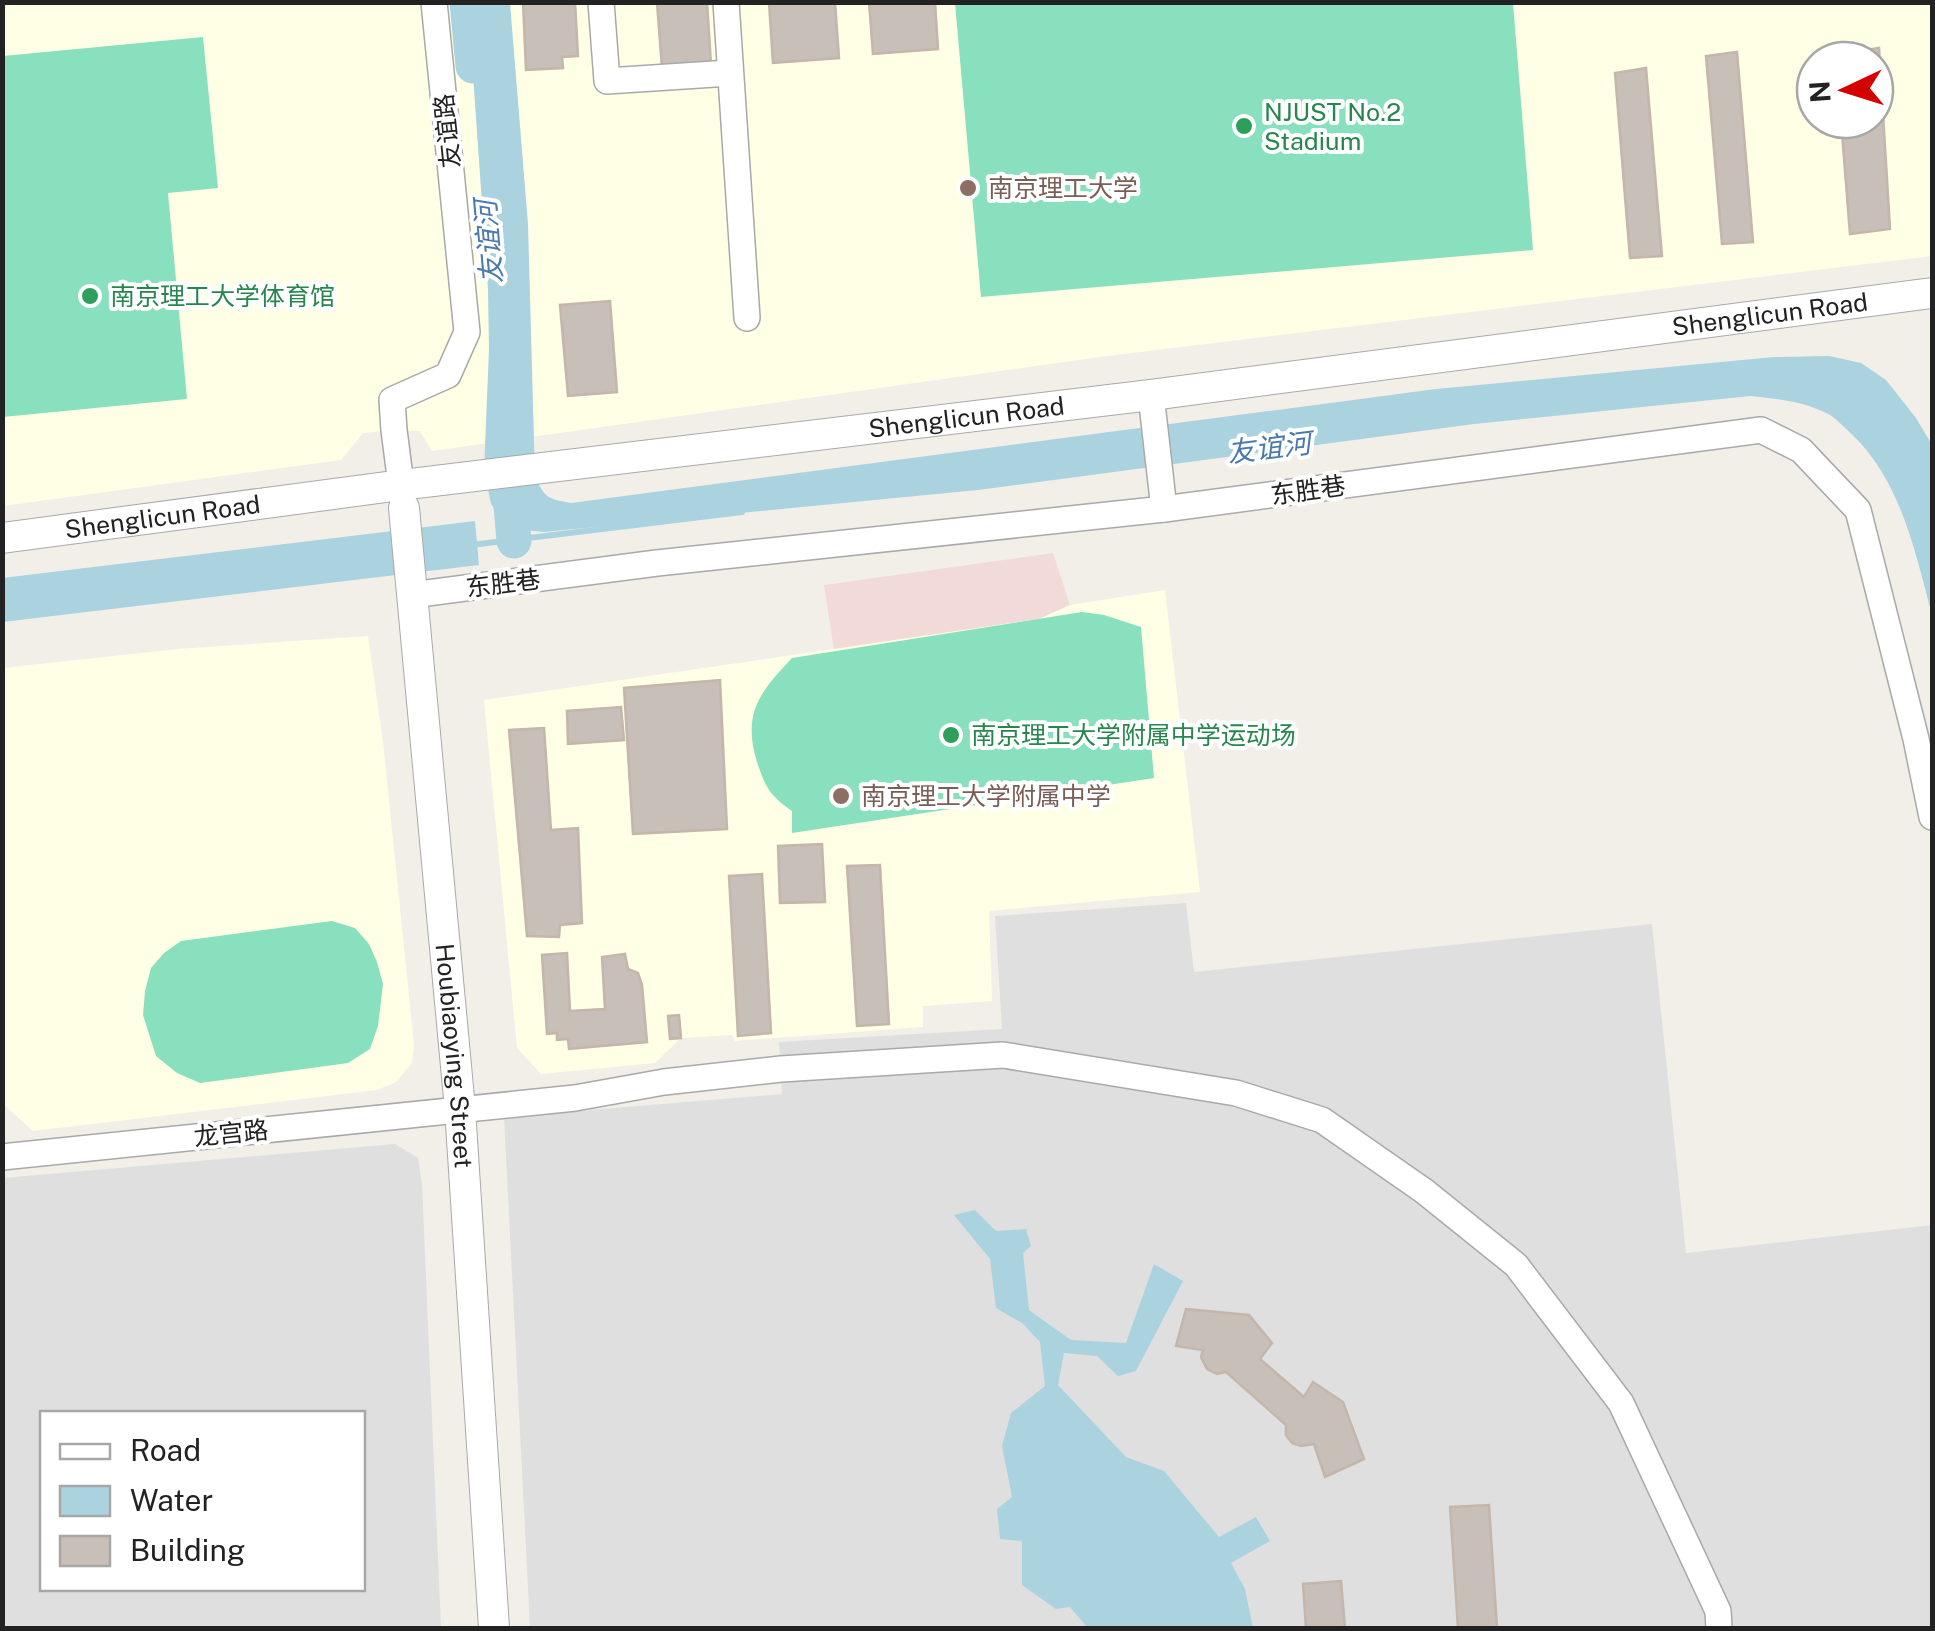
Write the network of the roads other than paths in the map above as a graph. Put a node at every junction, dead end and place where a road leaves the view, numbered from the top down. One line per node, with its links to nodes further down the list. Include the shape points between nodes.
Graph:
1 (434, 2): 8 (street, 友谊路, via 467,332 448,376 392,400)
2 (601, 2): 4 (street, via 607,81)
3 (726, 2): 4 (street)
4 (730, 72): 6 (street)
5 (1932, 293): 7 (street, Shenglicun Road)
6 (747, 318)
7 (1151, 395): 8 (street, Shenglicun Road, via 433,481); 9 (street)
8 (403, 496): 10 (street, Shenglicun Road); 11 (street, Houbiaoying Street)
9 (1163, 500): 11 (street, 东胜巷); 12 (street, 东胜巷, via 1761,430 1802,450 1858,510)
10 (2, 538)
11 (412, 595): 13 (street, Houbiaoying Street)
12 (1932, 817)
13 (460, 1109): 14 (street, 龙宫路); 15 (street, Houbiaoying Street); 16 (street, 龙宫路, via 780,1069 1003,1055 1236,1093 1322,1120 1516,1265 1621,1404 1718,1612)
14 (2, 1157)
15 (494, 1628)
16 (1719, 1628)

